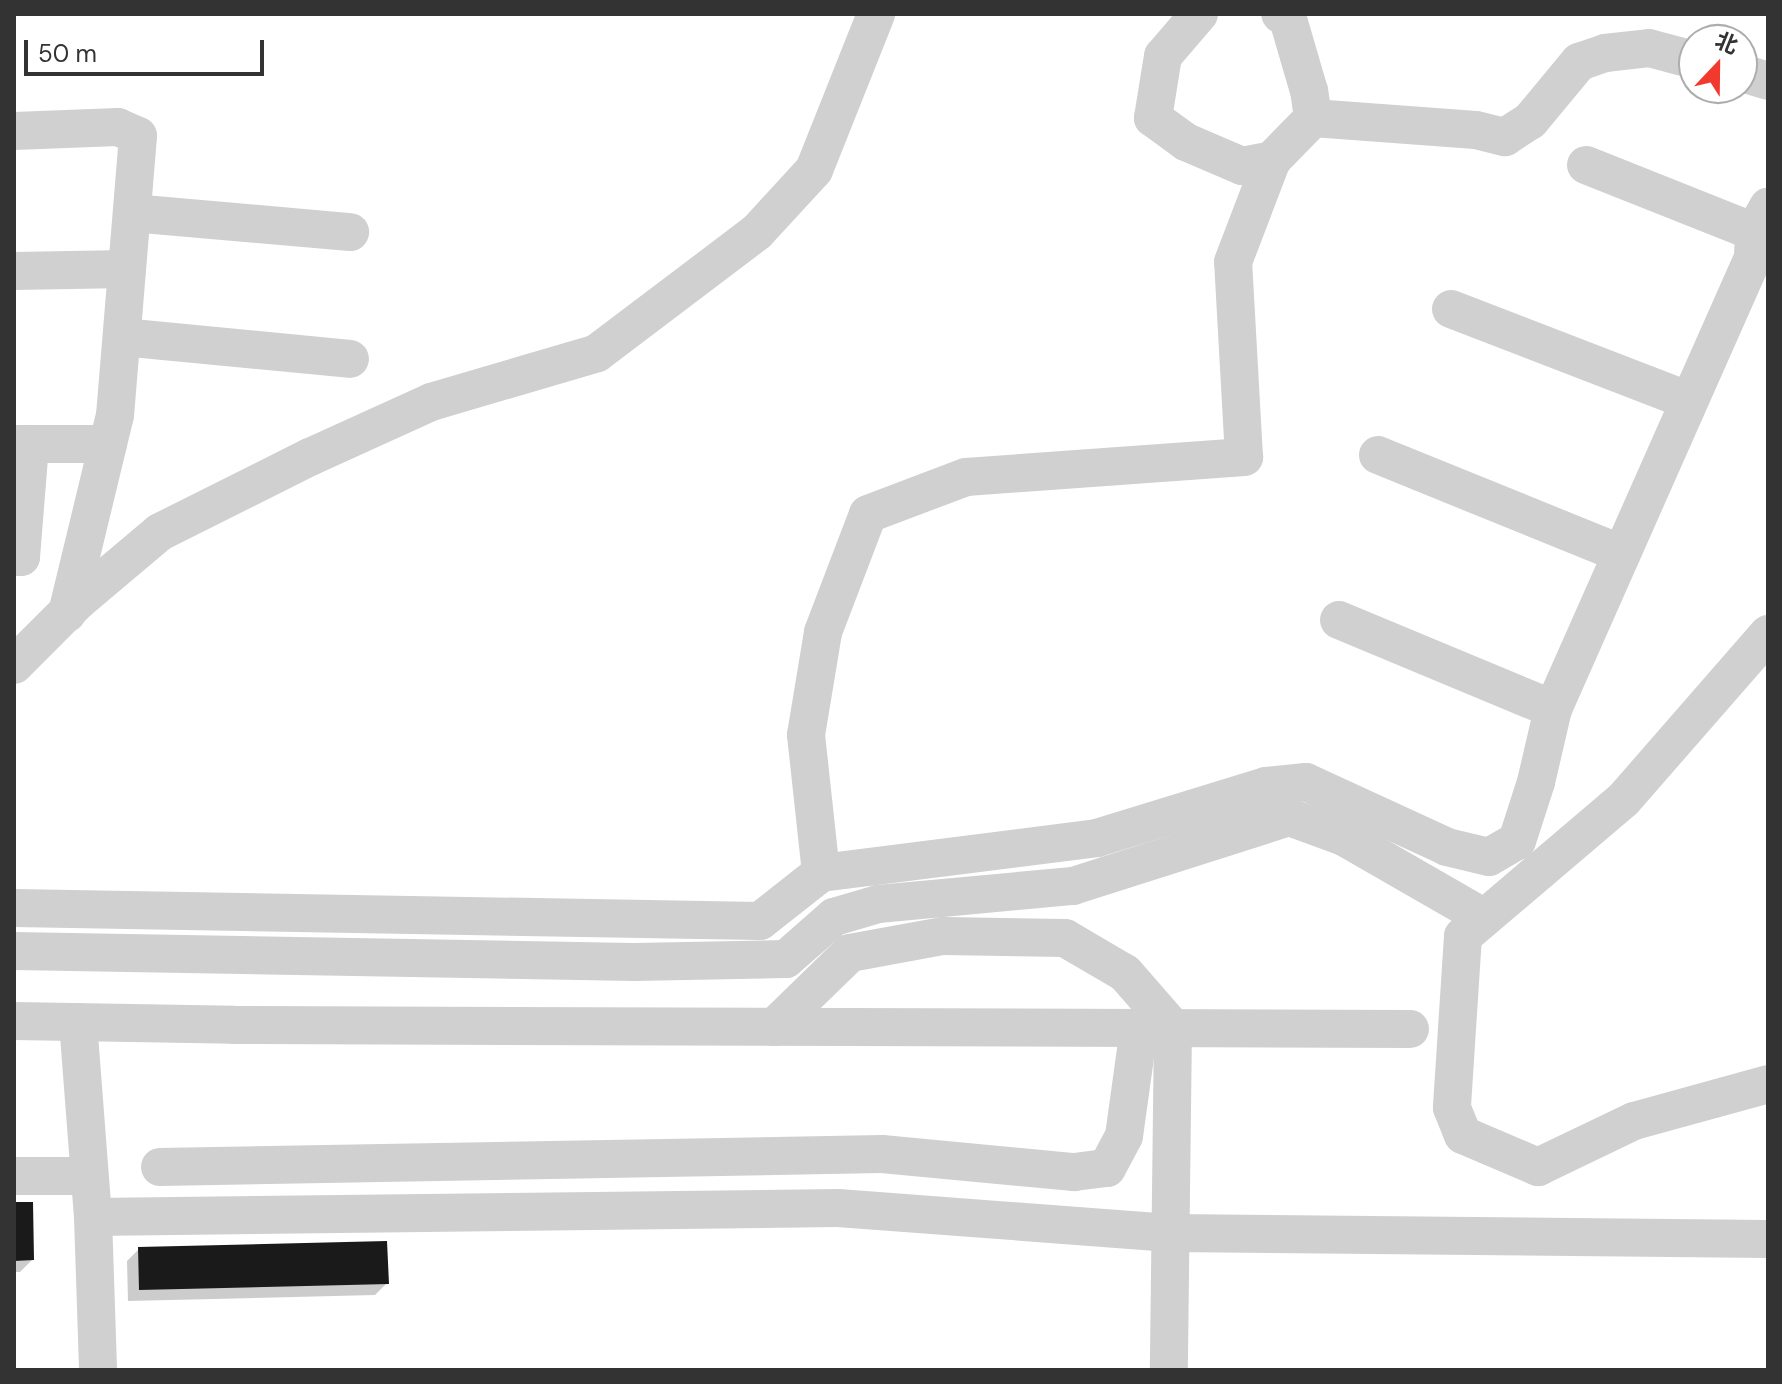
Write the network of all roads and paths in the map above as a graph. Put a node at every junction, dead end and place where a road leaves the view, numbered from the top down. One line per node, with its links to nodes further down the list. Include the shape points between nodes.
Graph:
1 (876, 14): 23 (street, via 814,170 757,232 597,353 431,402 310,457 160,532)
2 (1199, 14): 7 (street, via 1163,56 1153,118 1186,142 1242,166)
3 (1280, 14): 5 (street, via 1287,16)
4 (1678, 56): 5 (street, via 1649,48 1579,62 1530,121 1505,137 1476,130)
5 (1313, 118): 7 (street)
6 (14, 131): 9 (street, via 118,127 138,136)
7 (1272, 160): 28 (street, via 1233,262 1244,457 966,477 868,514 823,632 806,735)
8 (1586, 165): 10 (street)
9 (132, 213): 11 (street); 12 (street)
10 (1761, 219): 17 (street, via 1753,257)
11 (350, 232)
12 (127, 269): 13 (street); 15 (street)
13 (14, 271)
14 (1451, 309): 17 (street)
15 (122, 337): 16 (street); 19 (street)
16 (350, 359)
17 (1689, 401): 21 (street)
18 (22, 444): 19 (street); 22 (street, via 21,557)
19 (108, 444): 23 (street)
20 (1378, 455): 21 (street)
21 (1622, 554): 27 (street)
22 (14, 557)
23 (67, 613): 26 (street)
24 (1339, 620): 27 (street)
25 (1768, 634): 30 (street, via 1623,800)
26 (14, 665)
27 (1553, 709): 28 (street, via 1517,841 1489,857 1447,847 1306,782 1266,786 1097,838)
28 (821, 873): 29 (street, via 760,921)
29 (14, 908)
30 (1483, 917): 31 (street, via 1344,837 1289,817 1073,886 878,904 834,917 786,959 634,962); 37 (street, via 1463,936 1452,1108 1463,1135 1538,1167 1634,1121)
31 (14, 951)
32 (14, 1021): 33 (street)
33 (78, 1022): 34 (street); 40 (street)
34 (774, 1027): 35 (street); 35 (street, via 850,953 943,936 1065,938 1125,973)
35 (1156, 1028): 36 (street); 38 (street, via 1124,1136 1107,1168 1074,1172 882,1154); 42 (street)
36 (1410, 1029)
37 (1768, 1084)
38 (160, 1167)
39 (14, 1176): 40 (street)
40 (89, 1176): 41 (street)
41 (93, 1217): 42 (street, via 838,1208); 44 (street)
42 (1170, 1233): 43 (street); 45 (street)
43 (1768, 1239)
44 (98, 1370)
45 (1169, 1370)

